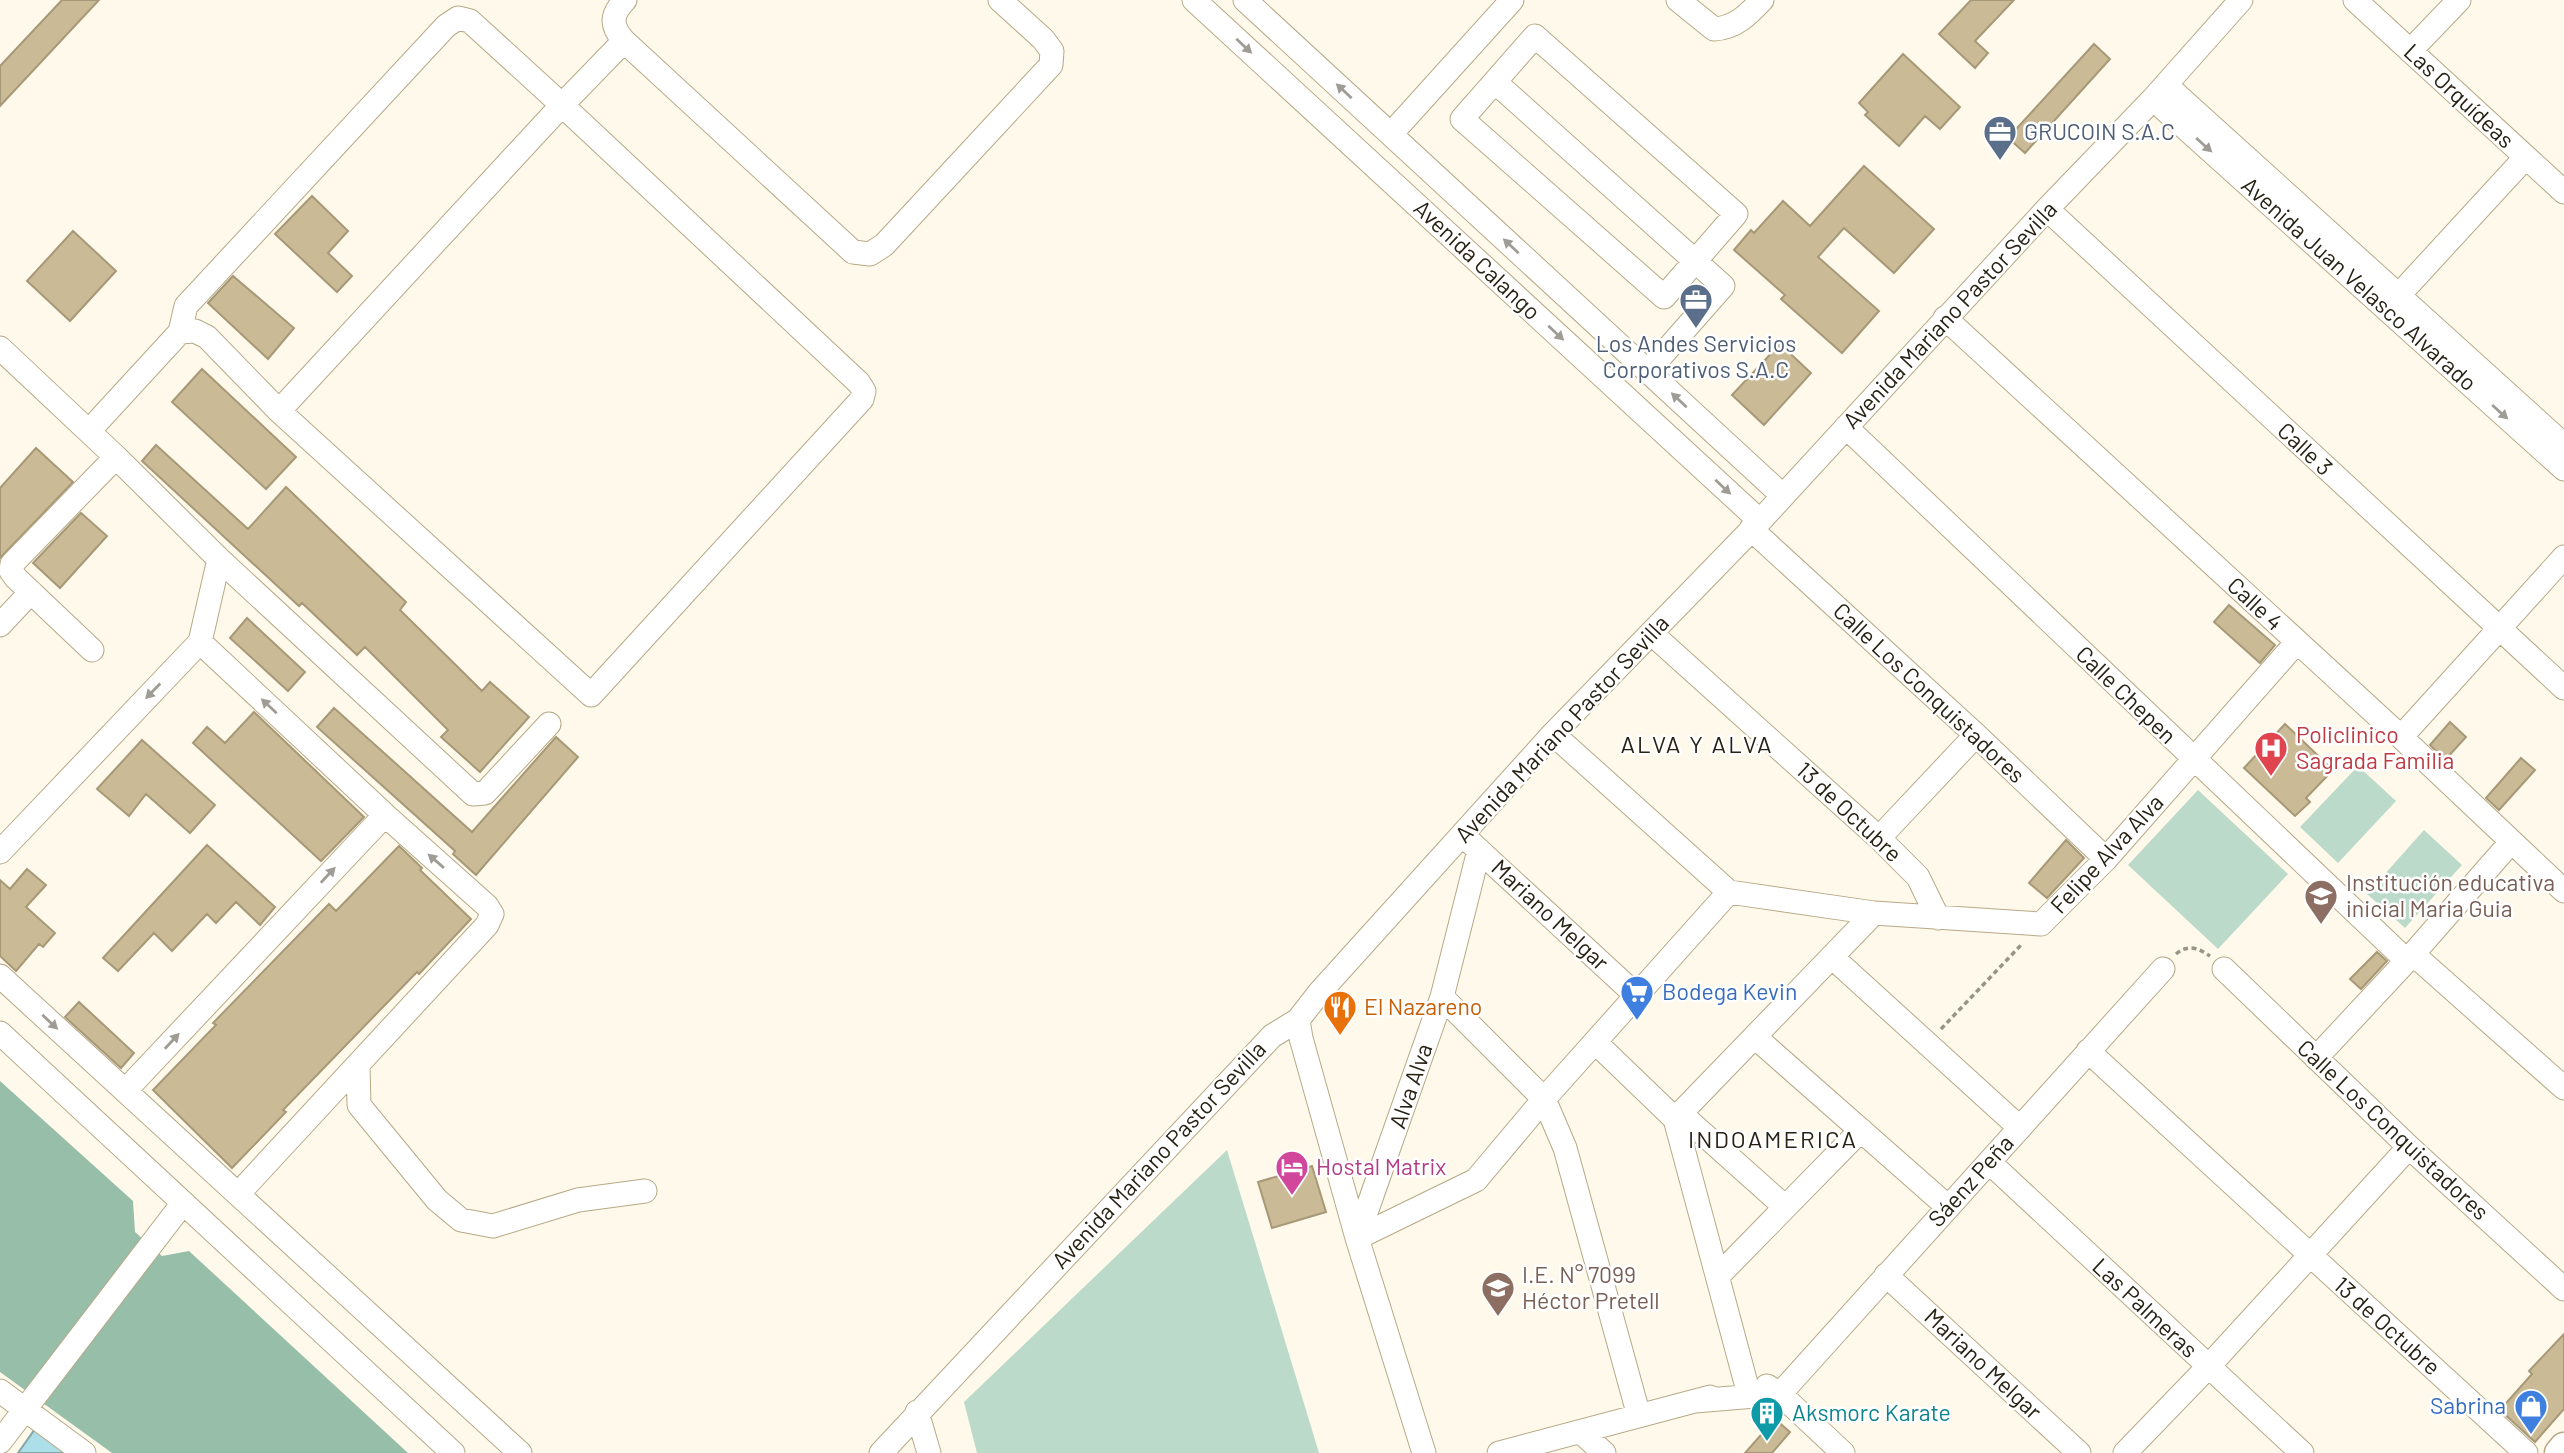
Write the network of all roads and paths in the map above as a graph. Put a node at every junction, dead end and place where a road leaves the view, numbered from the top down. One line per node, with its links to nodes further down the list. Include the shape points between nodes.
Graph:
1 (625, 0): 11 (street, via 612,22)
2 (1000, 0): 11 (street, via 1052,51 1051,65 884,245 870,254 853,252)
3 (1194, 0): 33 (street, Avenida Calango, one-way to 33)
4 (1245, 0): 16 (street, Avenida Calango, one-way to 4)
5 (1512, 0): 16 (street)
6 (1678, 0): 7 (street, via 1714,29 1727,28)
7 (1762, 0)
8 (2241, 0): 14 (street, Avenida Mariano Pastor Sevilla)
9 (2355, 0): 12 (street, Las Orquídeas)
10 (2459, 0): 12 (street)
11 (624, 41): 15 (street)
12 (2410, 51): 17 (street, Las Orquídeas)
13 (1495, 82): 20 (street); 20 (street, via 1462,119 1472,128 1664,297); 20 (street, via 1535,36 1736,214)
14 (2160, 92): 19 (street, Avenida Mariano Pastor Sevilla); 21 (street, Avenida Juan Velasco Alvarado); 31 (street, Avenida Juan Velasco Alvarado, one-way to 31)
15 (562, 106): 23 (street, via 470,22 458,18 186,306); 26 (street); 26 (street, via 864,391 862,399 601,685 591,695)
16 (1391, 134): 25 (street, Avenida Calango, one-way to 16)
17 (2525, 158): 18 (street, Las Orquídeas); 21 (street)
18 (2564, 192)
19 (2047, 209): 22 (street, Avenida Mariano Pastor Sevilla); 38 (street, Calle 3)
20 (1695, 261): 25 (street, via 1723,286)
21 (2398, 296): 29 (street, Avenida Juan Velasco Alvarado)
22 (1945, 318): 27 (street, Avenida Mariano Pastor Sevilla); 41 (street, Calle 4)
23 (180, 332): 26 (street, via 195,331 207,337); 28 (street)
24 (0, 348): 28 (street)
25 (1647, 371): 32 (street, Avenida Calango, one-way to 25)
26 (279, 411)
27 (1846, 427): 32 (street, Avenida Mariano Pastor Sevilla); 48 (street, Calle Chepen)
28 (89, 432): 30 (street)
29 (2564, 445)
30 (116, 457): 35 (street); 36 (street, via 12,564 11,571)
31 (2564, 469)
32 (1783, 496): 33 (street, Avenida Mariano Pastor Sevilla)
33 (1756, 525): 39 (street, Avenida Mariano Pastor Sevilla); 46 (street, Calle Los Conquistadores)
34 (2564, 557): 38 (street)
35 (219, 559): 40 (street); 44 (street, via 473,794 485,793)
36 (31, 592): 37 (street); 42 (street)
37 (0, 625)
38 (2498, 628): 43 (street, Calle 3); 47 (street)
39 (1651, 634): 45 (street, Avenida Mariano Pastor Sevilla); 50 (street, 13 de Octubre)
40 (201, 642): 49 (street, one-way to 40); 53 (street, one-way to 53)
41 (2296, 643): 47 (street, Calle 4); 48 (street, Felipe Alva Alva)
42 (92, 650)
43 (2564, 688)
44 (549, 724)
45 (1553, 734): 51 (street, Avenida Mariano Pastor Sevilla); 56 (street)
46 (1976, 735): 50 (street); 54 (street, Calle Los Conquistadores)
47 (2401, 737): 52 (street, Calle 4)
48 (2194, 760): 54 (street, Felipe Alva Alva); 61 (street, Calle Chepen)
49 (384, 815): 74 (street, one-way to 49, via 492,914); 76 (street, one-way to 49)
50 (1879, 838): 58 (street, 13 de Octubre, via 1918,877)
51 (1471, 842): 65 (street, Mariano Melgar); 66 (street, Alva Alva); 67 (street, Avenida Mariano Pastor Sevilla, via 1319,993)
52 (2511, 842): 55 (street, Calle 4); 61 (street)
53 (0, 852)
54 (2106, 859): 59 (street, Felipe Alva Alva)
55 (2564, 891)
56 (1729, 892): 57 (street, Felipe Alva Alva); 65 (street)
57 (1874, 913): 58 (street, Felipe Alva Alva); 60 (street)
58 (1938, 918): 59 (street, Felipe Alva Alva)
59 (2041, 924): 71 (path)
60 (1832, 957): 69 (street); 71 (street)
61 (2410, 958): 73 (street); 75 (street, Calle Chepen)
62 (2163, 969): 63 (path, via 2187,947 2197,948); 72 (street, Sáenz Peña)
63 (2224, 969): 73 (street, Calle Los Conquistadores)
64 (0, 976): 76 (street, one-way to 76)
65 (1637, 996): 70 (street)
66 (1442, 997): 77 (street); 90 (street, Alva Alva)
67 (1298, 1020): 90 (street); 101 (street, Avenida Mariano Pastor Sevilla, via 1272,1035)
68 (0, 1034): 87 (street)
69 (1755, 1037): 80 (street); 82 (street)
70 (1595, 1042): 77 (street); 80 (street)
71 (1927, 1043): 81 (street)
72 (2088, 1051): 81 (street, Sáenz Peña); 91 (street, 13 de Octubre)
73 (2316, 1058): 83 (street, Calle Los Conquistadores)
74 (358, 1065): 78 (street); 79 (street)
75 (2564, 1088)
76 (125, 1091): 86 (street)
77 (1544, 1100): 90 (street, via 1476,1180); 102 (street, via 1565,1147)
78 (359, 1105): 79 (street); 85 (street, via 438,1200 461,1220 493,1226 578,1200)
79 (318, 1108): 86 (street)
80 (1678, 1116): 88 (street); 93 (street)
81 (2020, 1128): 84 (street, Sáenz Peña)
82 (1861, 1130): 88 (street); 89 (street)
83 (2409, 1147): 91 (street); 94 (street, Calle Los Conquistadores)
84 (1989, 1161): 89 (street, Sáenz Peña); 95 (street, Las Palmeras)
85 (645, 1191)
86 (238, 1194): 108 (street)
87 (183, 1203): 100 (street); 107 (street)
88 (1785, 1207): 93 (street)
89 (1948, 1207): 92 (street, Sáenz Peña)
90 (1357, 1238): 111 (street)
91 (2310, 1256): 95 (street); 118 (street, 13 de Octubre)
92 (1886, 1275): 98 (street, Sáenz Peña); 115 (street, Mariano Melgar)
93 (1718, 1276): 96 (street)
94 (2564, 1289)
95 (2208, 1367): 116 (street); 117 (street, Las Palmeras)
96 (1747, 1387): 98 (street, via 1764,1385); 99 (street)
97 (0, 1391): 100 (street)
98 (1780, 1394): 99 (street); 114 (street)
99 (1695, 1401): 102 (street)
100 (24, 1409): 103 (street); 106 (street)
101 (917, 1412): 109 (street, Avenida Mariano Pastor Sevilla); 110 (street)
102 (1639, 1416): 104 (street)
103 (0, 1442)
104 (1585, 1443): 112 (street); 113 (street)
105 (2564, 1447): 119 (main road)
106 (85, 1453)
107 (453, 1453)
108 (520, 1453)
109 (881, 1453)
110 (929, 1453)
111 (1424, 1453)
112 (1499, 1453)
113 (1604, 1453)
114 (1843, 1453)
115 (2079, 1453)
116 (2125, 1453)
117 (2302, 1453)
118 (2526, 1453)
119 (2558, 1453)

